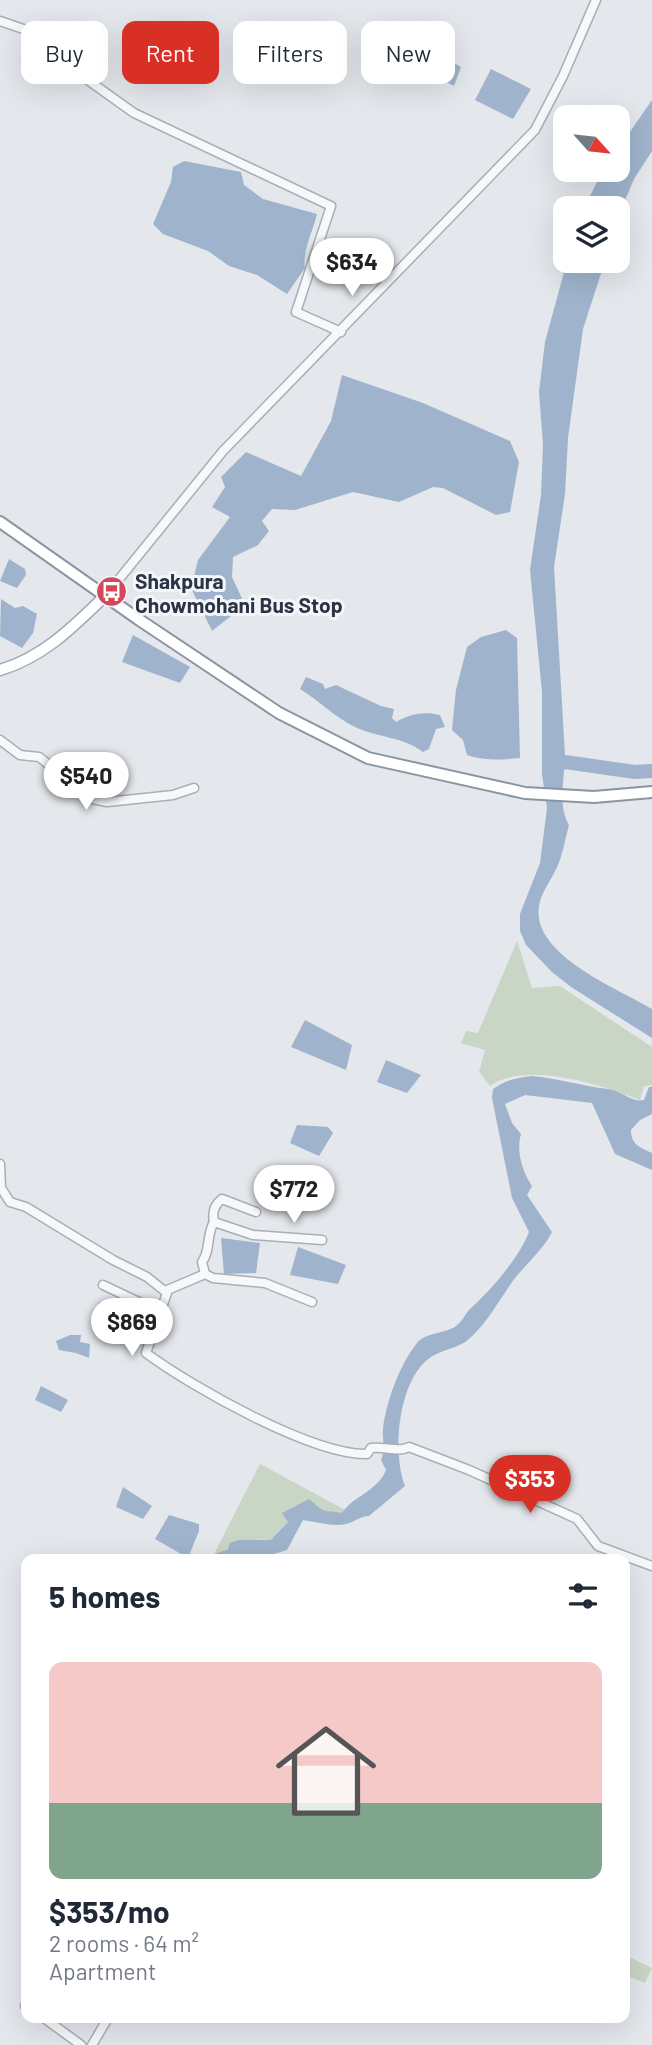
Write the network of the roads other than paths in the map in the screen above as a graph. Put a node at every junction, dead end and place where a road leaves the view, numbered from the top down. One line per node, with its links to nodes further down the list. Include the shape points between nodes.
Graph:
1 (596, 0): 3 (street, via 536,130)
2 (0, 21): 3 (street, via 38,34 71,68 134,113 331,206 296,312)
3 (341, 331): 5 (street, via 223,451)
4 (0, 522): 5 (highway)
5 (107, 594): 6 (main road, via 68,632 29,660); 9 (highway, via 279,713 368,758 525,793 594,797)
6 (0, 670)
7 (0, 740): 8 (street, via 20,755 39,757 93,799 107,802 173,795)
8 (194, 788)
9 (652, 792)
10 (0, 1164): 16 (street, via 1,1188 10,1202 26,1207)
11 (256, 1212): 12 (street, via 222,1199 212,1214)
12 (214, 1222): 13 (street, via 253,1235); 14 (street, via 202,1262)
13 (322, 1240)
14 (205, 1273): 16 (street); 17 (street, via 265,1283)
15 (103, 1285): 18 (street)
16 (165, 1291): 18 (street)
17 (312, 1302)
18 (160, 1312): 19 (street, via 146,1353 178,1377 298,1437 348,1455 367,1454 381,1446 409,1447 470,1470 577,1519 598,1546)
19 (620, 1554)
20 (630, 1558): 21 (street)
21 (652, 1566)
22 (51, 2023): 24 (street)
23 (105, 2023): 25 (street)
24 (80, 2045)
25 (92, 2045)

